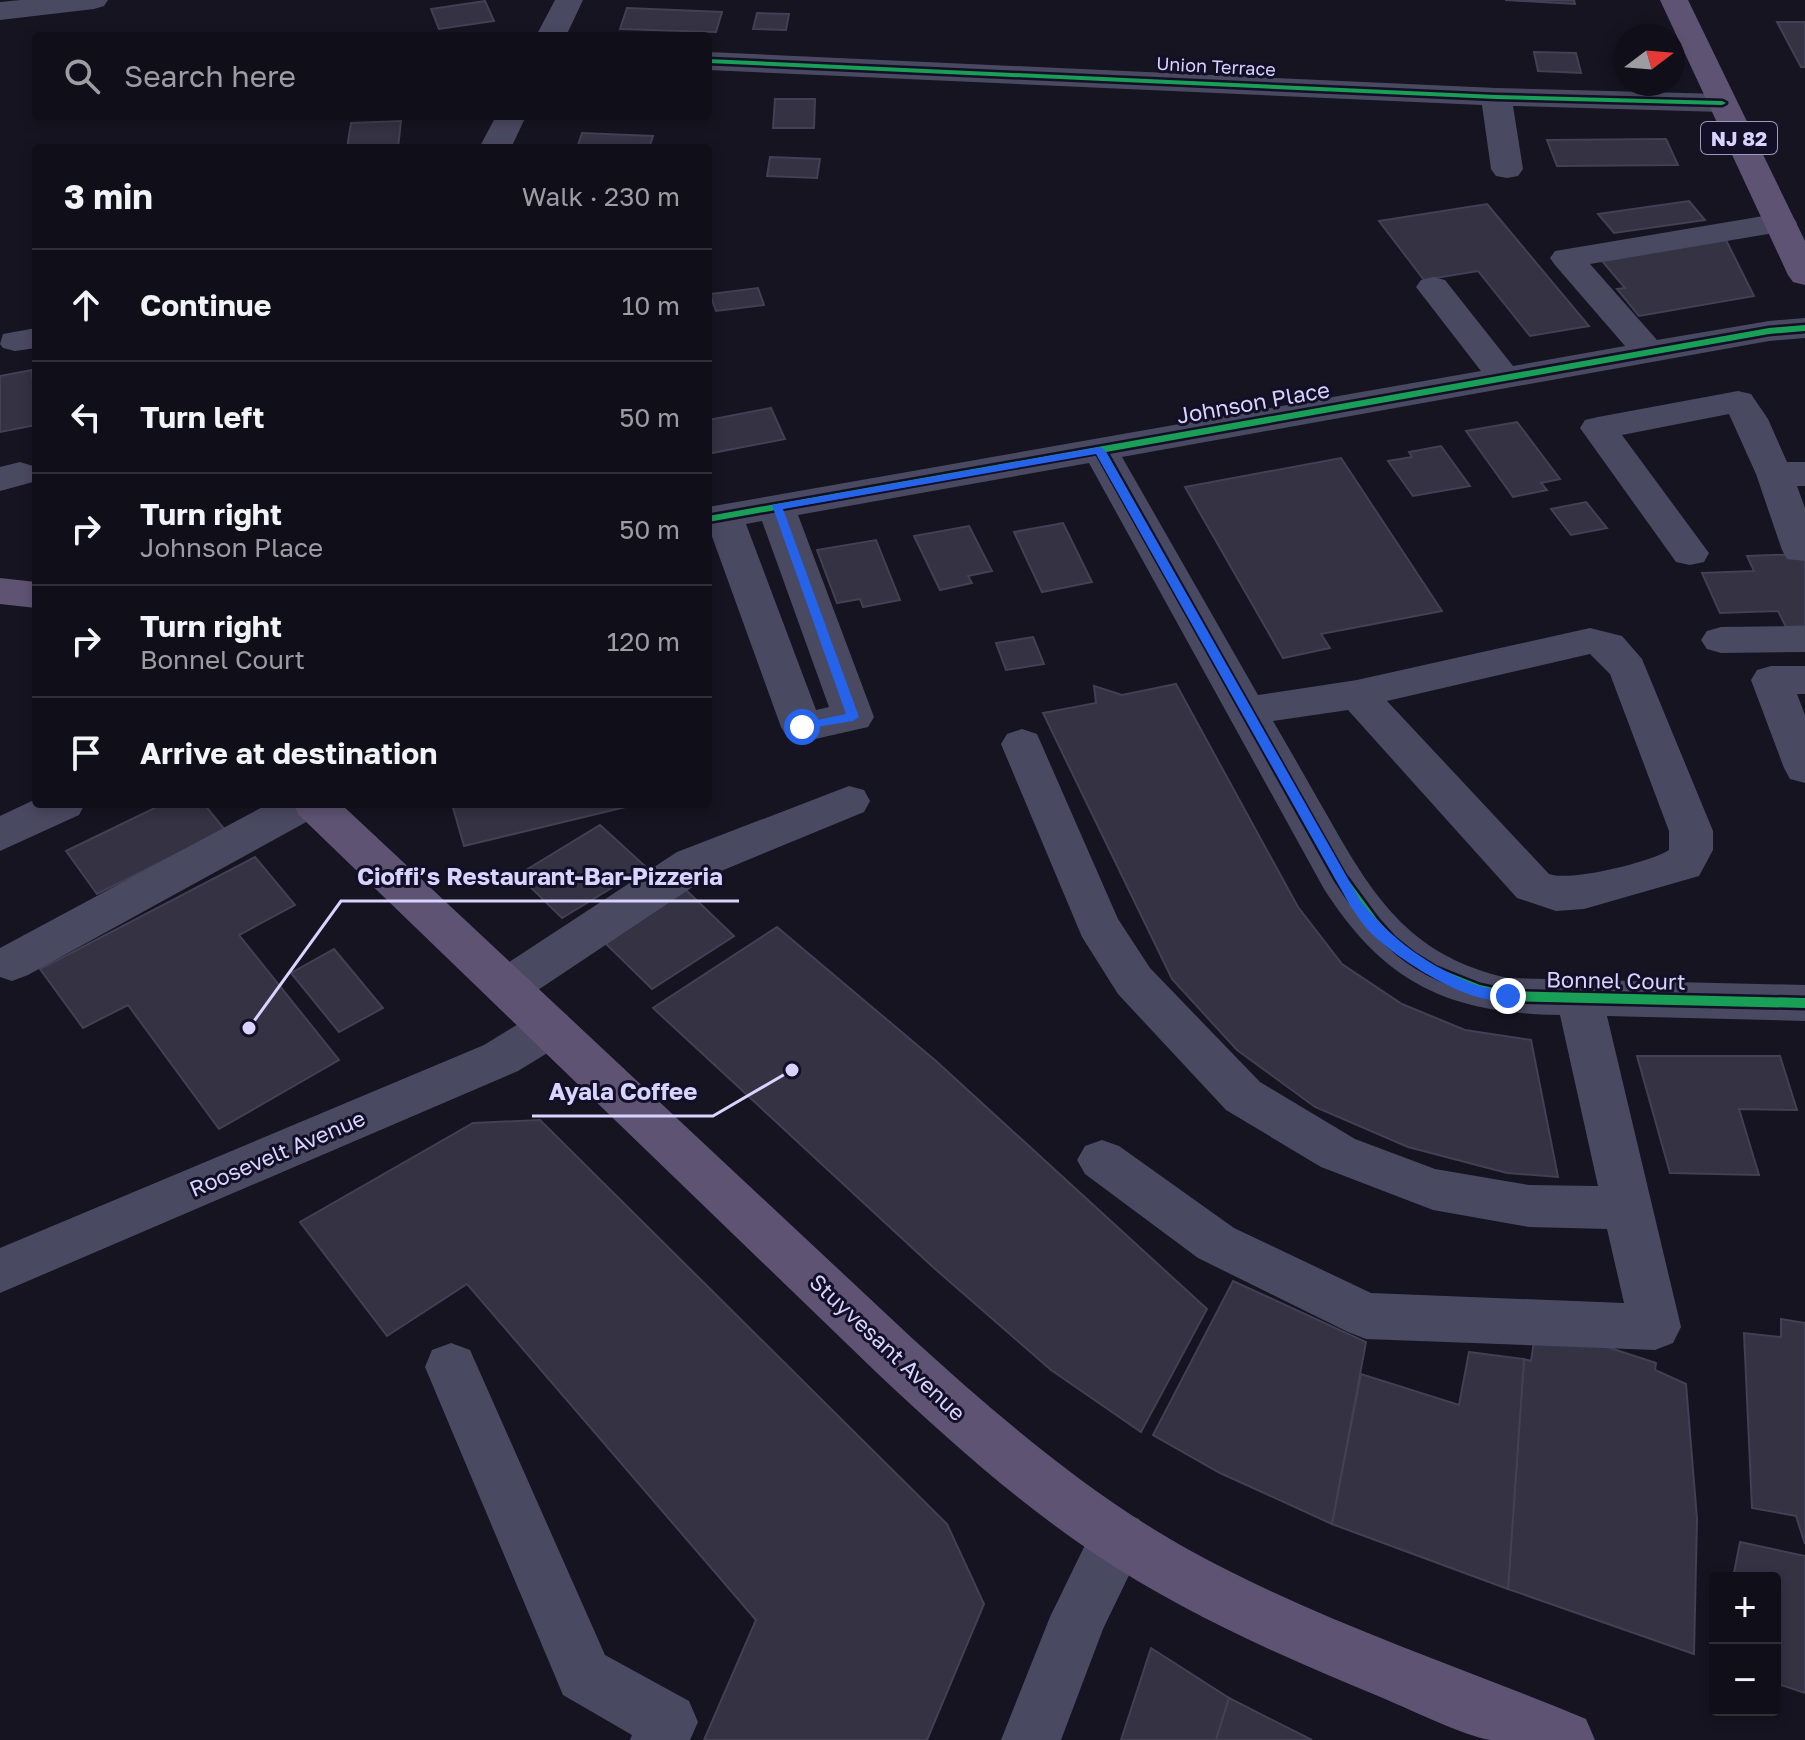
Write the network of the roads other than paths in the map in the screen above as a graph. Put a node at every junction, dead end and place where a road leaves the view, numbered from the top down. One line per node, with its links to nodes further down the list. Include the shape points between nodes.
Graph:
1 (94, 0): 4 (street)
2 (569, 0): 5 (street)
3 (1674, 0): 8 (main road, NJ 82)
4 (0, 11)
5 (553, 32)
6 (712, 61): 7 (street, Union Terrace)
7 (1496, 97): 8 (street, Union Terrace); 11 (street)
8 (1722, 103): 12 (main road, NJ 82)
9 (509, 120): 10 (street)
10 (497, 144)
11 (1507, 169)
12 (1781, 223): 13 (main road, NJ 82); 16 (street, via 1567,258)
13 (1805, 275)
14 (1433, 287): 17 (street)
15 (1805, 328): 16 (street, Johnson Place)
16 (1635, 354): 17 (street, Johnson Place); 18 (street)
17 (1504, 378): 19 (street, Johnson Place)
18 (1669, 415): 20 (street, via 1738,402); 26 (street, via 1598,428)
19 (1100, 450): 21 (street, Johnson Place); 31 (street, Bonnel Court)
20 (1789, 474): 24 (street)
21 (776, 507): 22 (street, Johnson Place); 23 (street)
22 (716, 517): 25 (street)
23 (790, 544): 25 (street); 25 (street, via 853,717 802,727)
24 (1801, 550)
25 (738, 553)
26 (1690, 553)
27 (1805, 639): 28 (street)
28 (1721, 640)
29 (1805, 680): 33 (street, via 1771,680)
30 (1357, 694): 30 (street, via 1533,886 1556,894 1584,892 1683,864 1691,850 1691,831 1628,669 1608,646 1590,641); 31 (street)
31 (1247, 711): 41 (street, Bonnel Court, via 1356,904 1395,947 1476,991)
32 (1022, 744): 45 (street, via 1098,925 1134,981 1243,1096 1338,1153 1433,1189 1529,1206)
33 (1805, 768)
34 (849, 801): 40 (street, via 693,864)
35 (56, 808): 38 (street)
36 (297, 808): 39 (street)
37 (318, 808): 40 (main road, Stuyvesant Avenue)
38 (0, 835)
39 (12, 963)
40 (507, 987): 43 (main road, Stuyvesant Avenue)
41 (1580, 999): 42 (street, Bonnel Court); 45 (street)
42 (1805, 1003)
43 (550, 1028): 46 (street, Roosevelt Avenue, via 498,1059); 48 (main road, Stuyvesant Avenue, via 950,1406)
44 (1102, 1160): 45 (street, via 1216,1243 1366,1316 1655,1327)
45 (1628, 1208)
46 (0, 1271)
47 (451, 1367): 49 (street, via 584,1675 668,1722)
48 (1119, 1538): 50 (street, via 1091,1586); 51 (main road, Stuyvesant Avenue, via 1198,1583 1325,1643)
49 (660, 1740)
50 (1031, 1740)
51 (1565, 1740)

